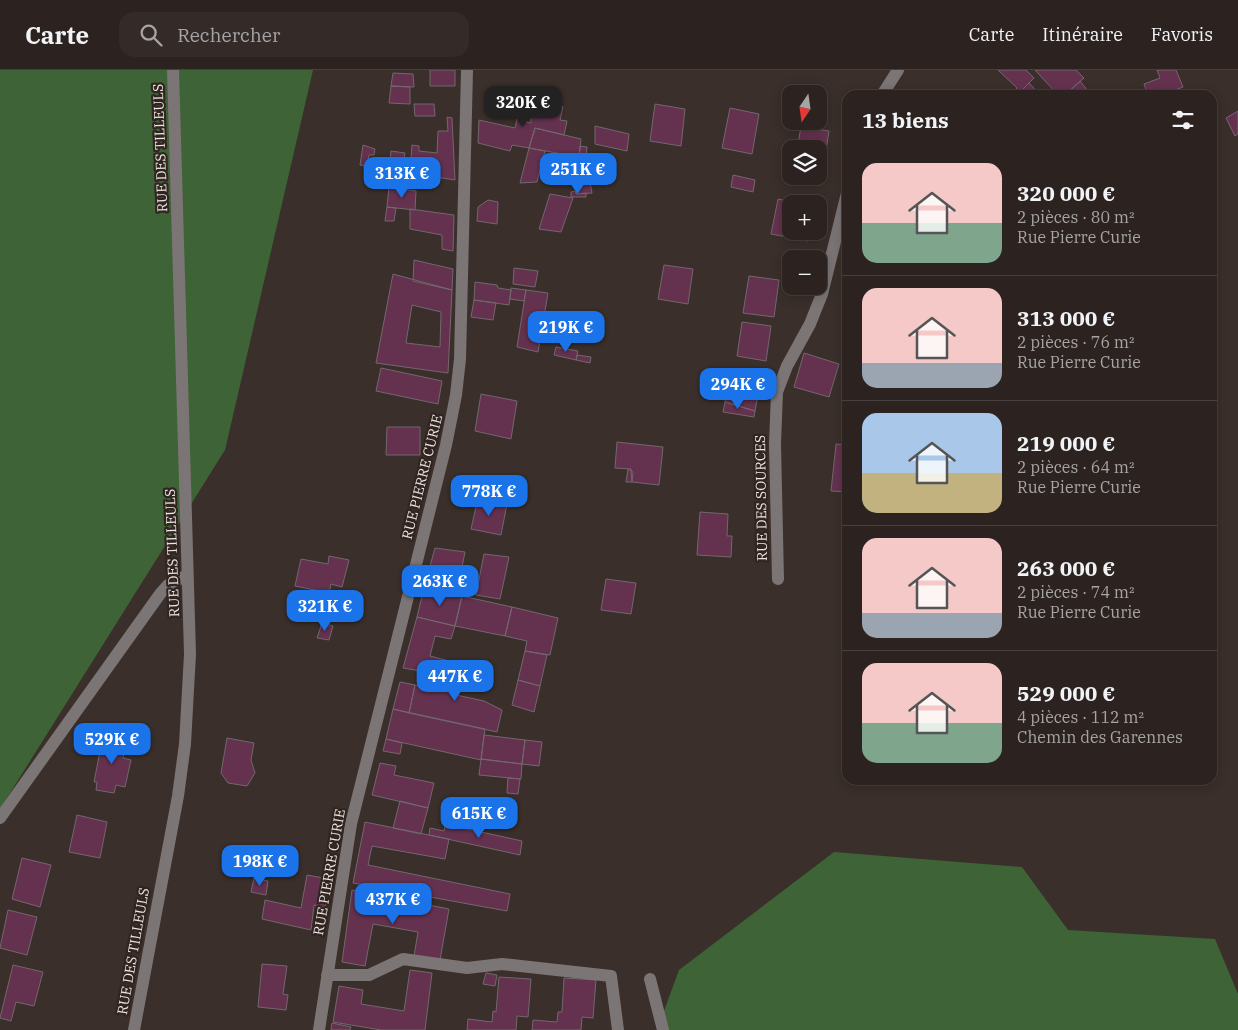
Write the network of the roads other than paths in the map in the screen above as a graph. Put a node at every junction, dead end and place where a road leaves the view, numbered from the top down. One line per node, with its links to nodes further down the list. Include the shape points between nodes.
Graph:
1 (173, 70): 6 (street, RUE DES TILLEULS)
2 (467, 70): 9 (street, RUE PIERRE CURIE, via 464,251 456,395 444,455 351,824)
3 (898, 70): 4 (street)
4 (885, 90)
5 (842, 213): 7 (street, RUE DES SOURCES, via 822,294 777,392)
6 (188, 576): 8 (street, via 168,585 160,594); 11 (street, RUE DES TILLEULS, via 190,654 185,744)
7 (778, 579)
8 (0, 818)
9 (327, 975): 12 (street, RUE PIERRE CURIE); 13 (street, via 370,975 403,959 467,968 502,964 611,976)
10 (650, 979): 14 (street)
11 (134, 1030)
12 (319, 1030)
13 (618, 1030)
14 (663, 1030)

